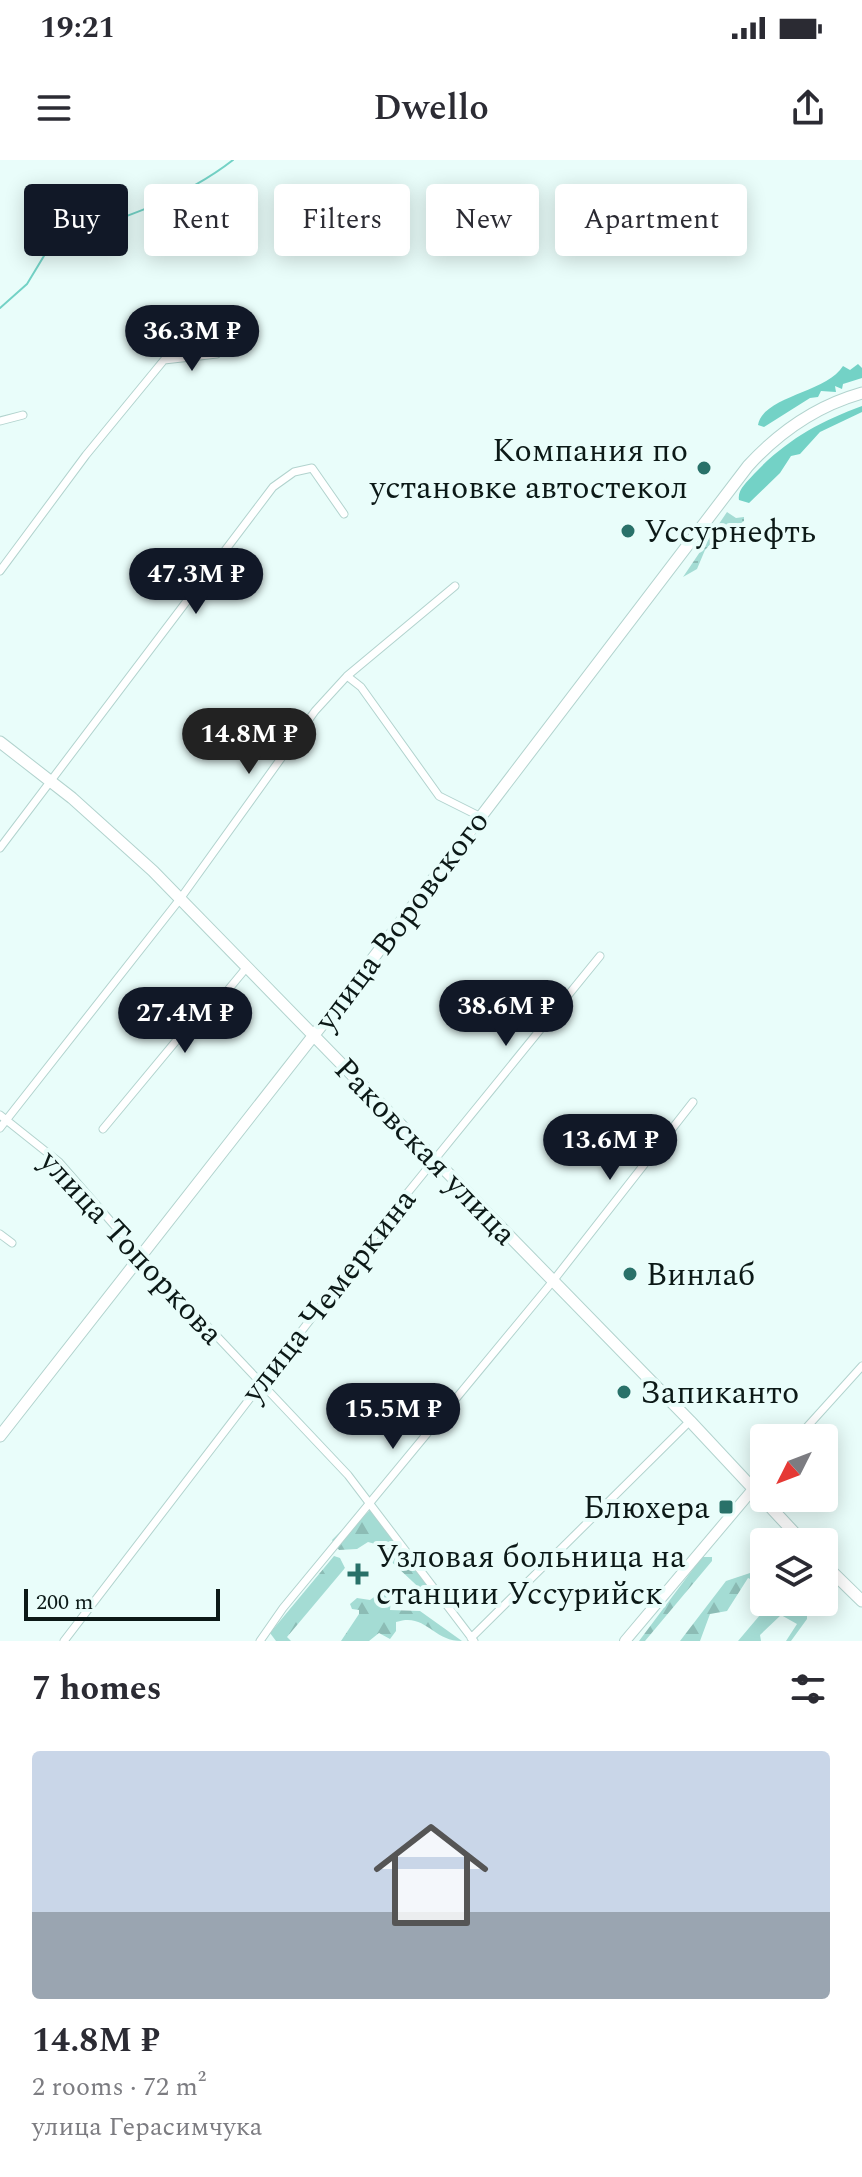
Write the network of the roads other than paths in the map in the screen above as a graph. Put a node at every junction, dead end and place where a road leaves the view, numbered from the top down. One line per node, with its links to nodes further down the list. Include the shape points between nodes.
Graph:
1 (217, 354): 6 (street, via 164,360)
2 (862, 393): 11 (main road, улица Воровского, via 827,405 787,429 748,466)
3 (23, 415): 4 (street)
4 (0, 421)
5 (344, 514): 10 (street, via 312,468 294,472 273,487)
6 (0, 571)
7 (455, 586): 8 (street)
8 (347, 676): 11 (street, via 361,687 439,796); 13 (street, via 315,711)
9 (0, 742): 10 (main road, Раковская улица)
10 (51, 781): 12 (street); 13 (main road, Раковская улица)
11 (481, 817): 16 (main road, улица Воровского)
12 (0, 848)
13 (180, 899): 15 (main road, Раковская улица); 18 (street)
14 (600, 956): 21 (street, улица Чемеркина)
15 (247, 967): 16 (main road, Раковская улица); 20 (street, via 218,1002 205,1006)
16 (314, 1035): 21 (main road, Раковская улица); 24 (main road, улица Воровского)
17 (693, 1102): 25 (street)
18 (4, 1117): 19 (street); 24 (street, улица Топоркова, via 59,1162)
19 (0, 1128)
20 (103, 1129)
21 (435, 1160): 25 (main road, Раковская улица); 27 (street, улица Чемеркина)
22 (0, 1234): 23 (street)
23 (12, 1243)
24 (141, 1256): 27 (street, улица Топоркова); 30 (main road, улица Воровского)
25 (553, 1281): 28 (main road, Раковская улица); 33 (street)
26 (862, 1366): 29 (street)
27 (259, 1384): 33 (street, улица Топоркова); 39 (street, улица Чемеркина)
28 (690, 1421): 31 (main road, Раковская улица); 38 (street)
29 (810, 1424)
30 (0, 1436)
31 (750, 1484)
32 (750, 1493): 41 (main road)
33 (371, 1501): 38 (street, улица Топоркова); 40 (street)
34 (776, 1512): 35 (main road, Раковская улица)
35 (790, 1528)
36 (838, 1578): 37 (main road)
37 (862, 1601)
38 (473, 1639)
39 (64, 1641)
40 (260, 1641)
41 (625, 1641)

